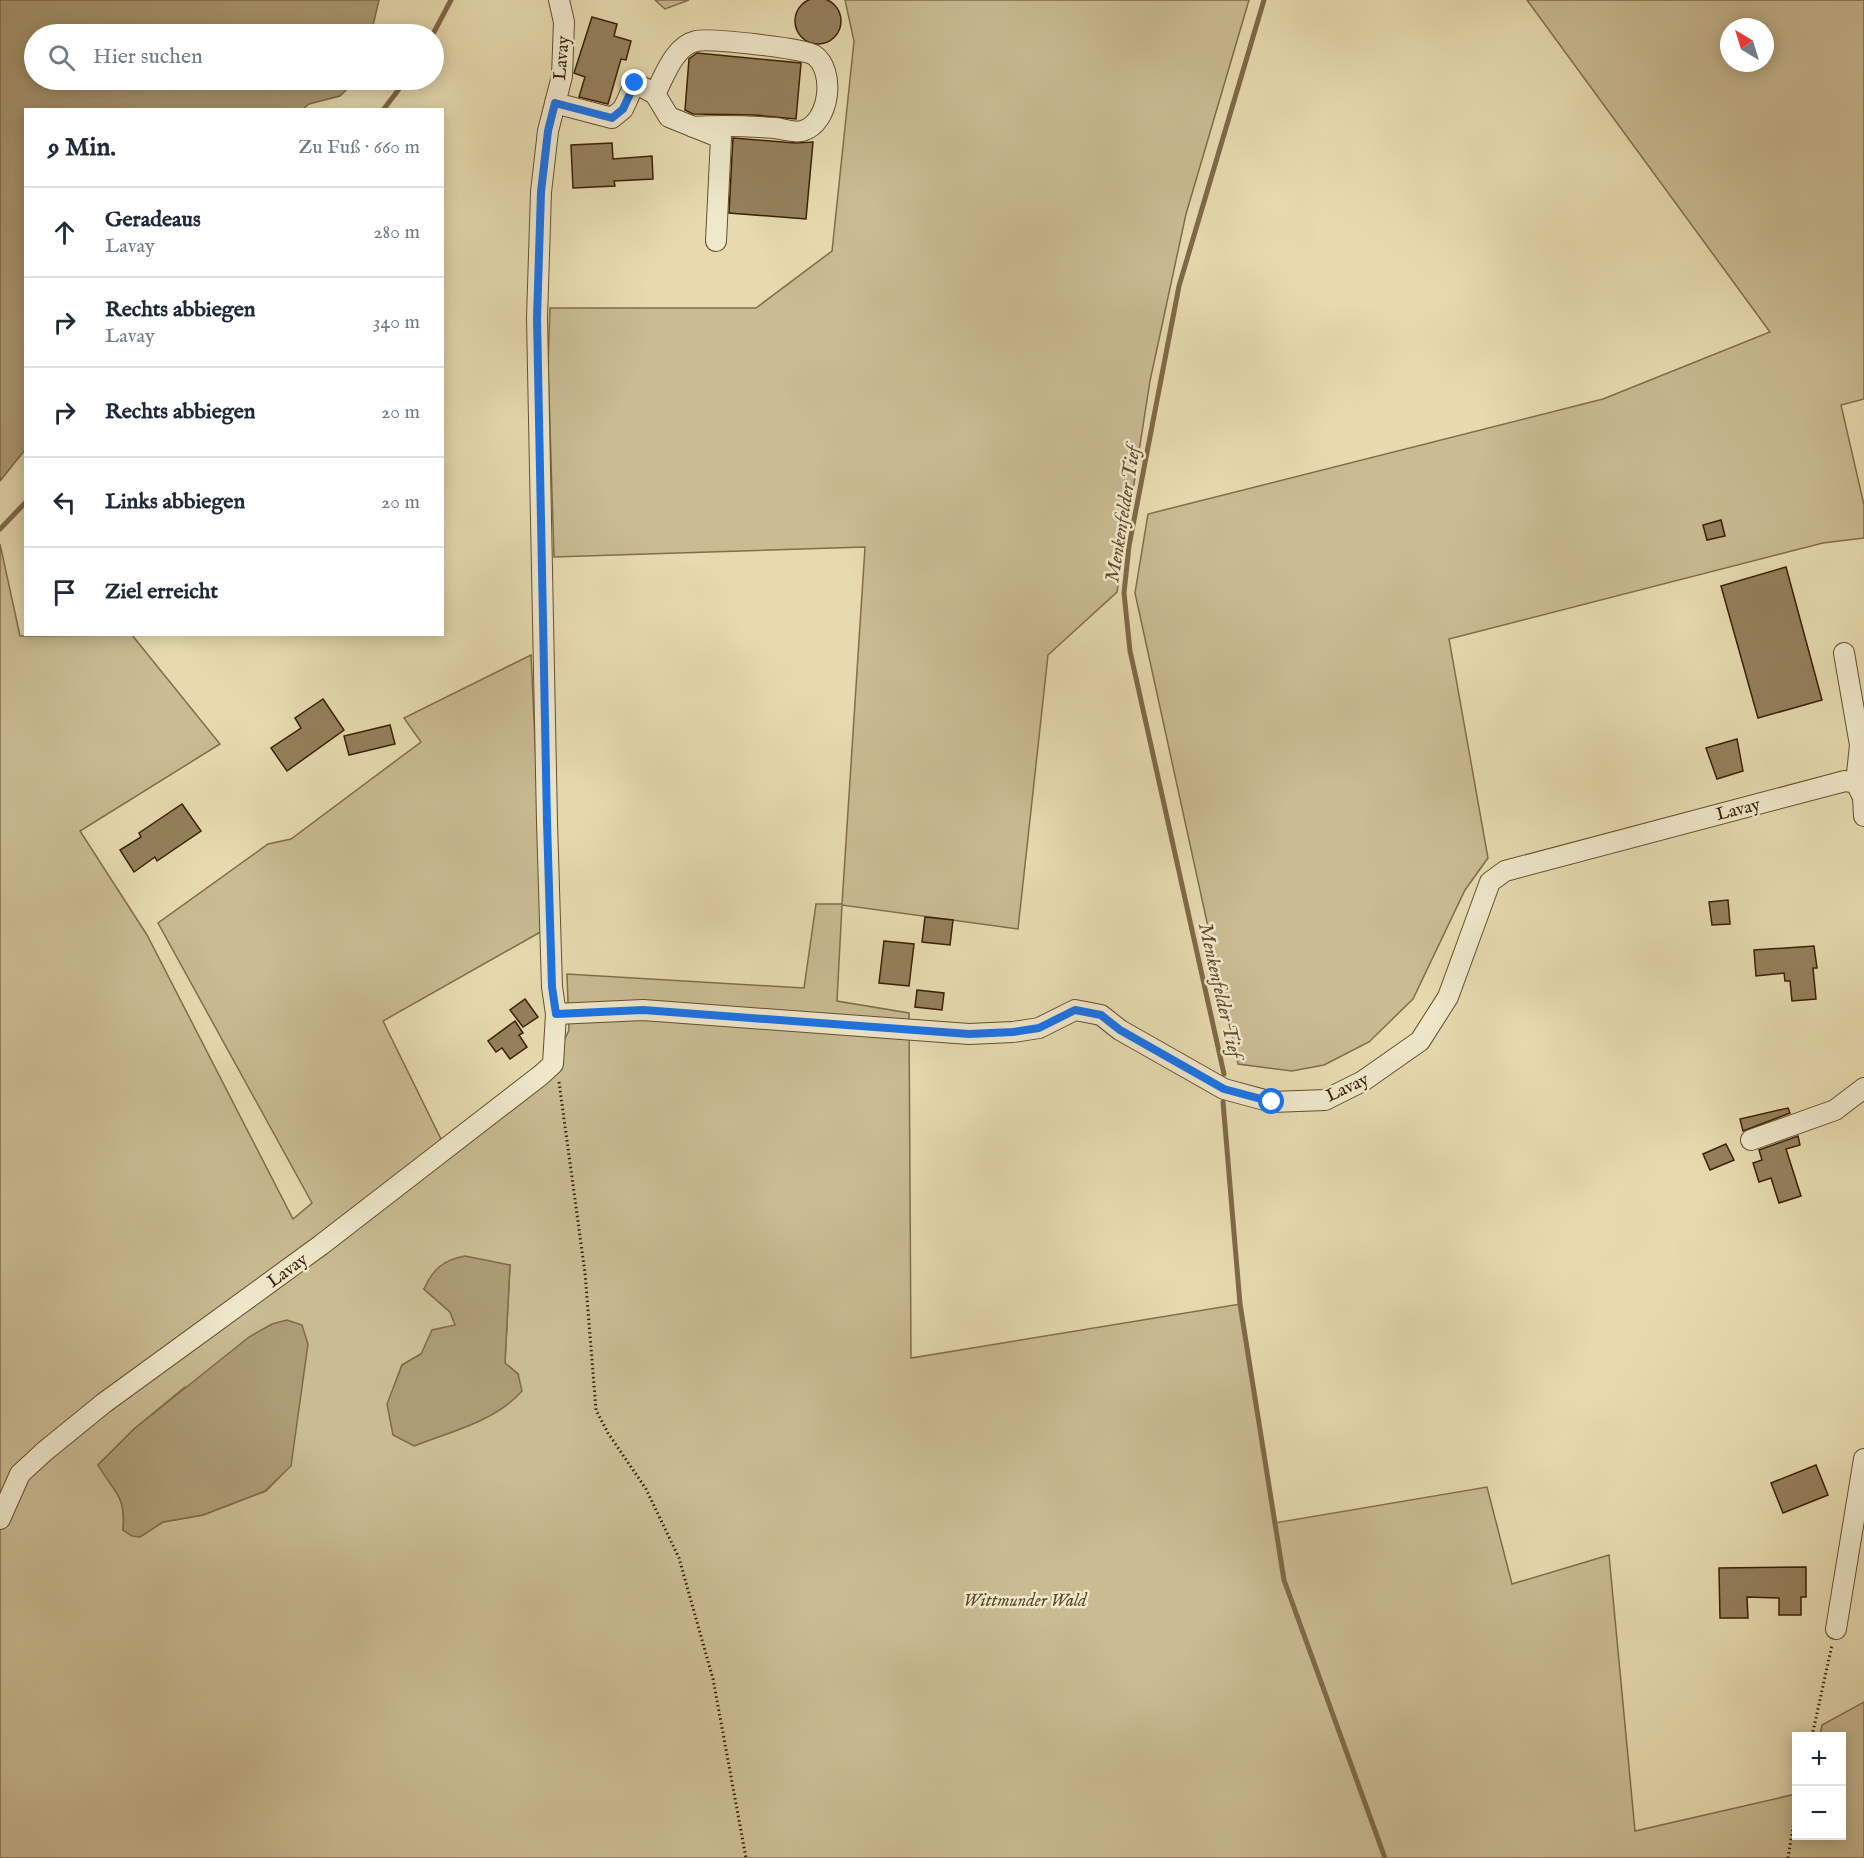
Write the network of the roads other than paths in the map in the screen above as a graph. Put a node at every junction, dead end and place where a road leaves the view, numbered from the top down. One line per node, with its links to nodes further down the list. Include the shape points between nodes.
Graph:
1 (559, 0): 3 (street, Lavay, via 564,22 562,76)
2 (655, 94): 3 (street, via 635,83 623,109 612,118); 4 (street, via 669,117); 4 (street, via 678,52 695,41 796,48 815,55 823,67 826,108 820,121 801,132 731,125)
3 (555, 103): 9 (street, Lavay, via 541,192 537,318 547,834)
4 (693, 127): 5 (street, via 722,138)
5 (717, 241)
6 (1844, 654): 7 (street, via 1860,745)
7 (1856, 783): 8 (street, via 1863,797); 9 (street, Lavay, via 1845,781 1505,871 1490,882 1448,997 1420,1041 1363,1081 1325,1100 1272,1102 1224,1089 1120,1030 1101,1015 1075,1010 1039,1028 969,1034 643,1010)
8 (1864, 816)
9 (556, 1014): 13 (street, Lavay, via 553,1064 321,1245 104,1402 20,1474)
10 (1864, 1088): 11 (street, via 1835,1110)
11 (1751, 1140)
12 (1864, 1459): 14 (street)
13 (0, 1519)
14 (1836, 1629)

